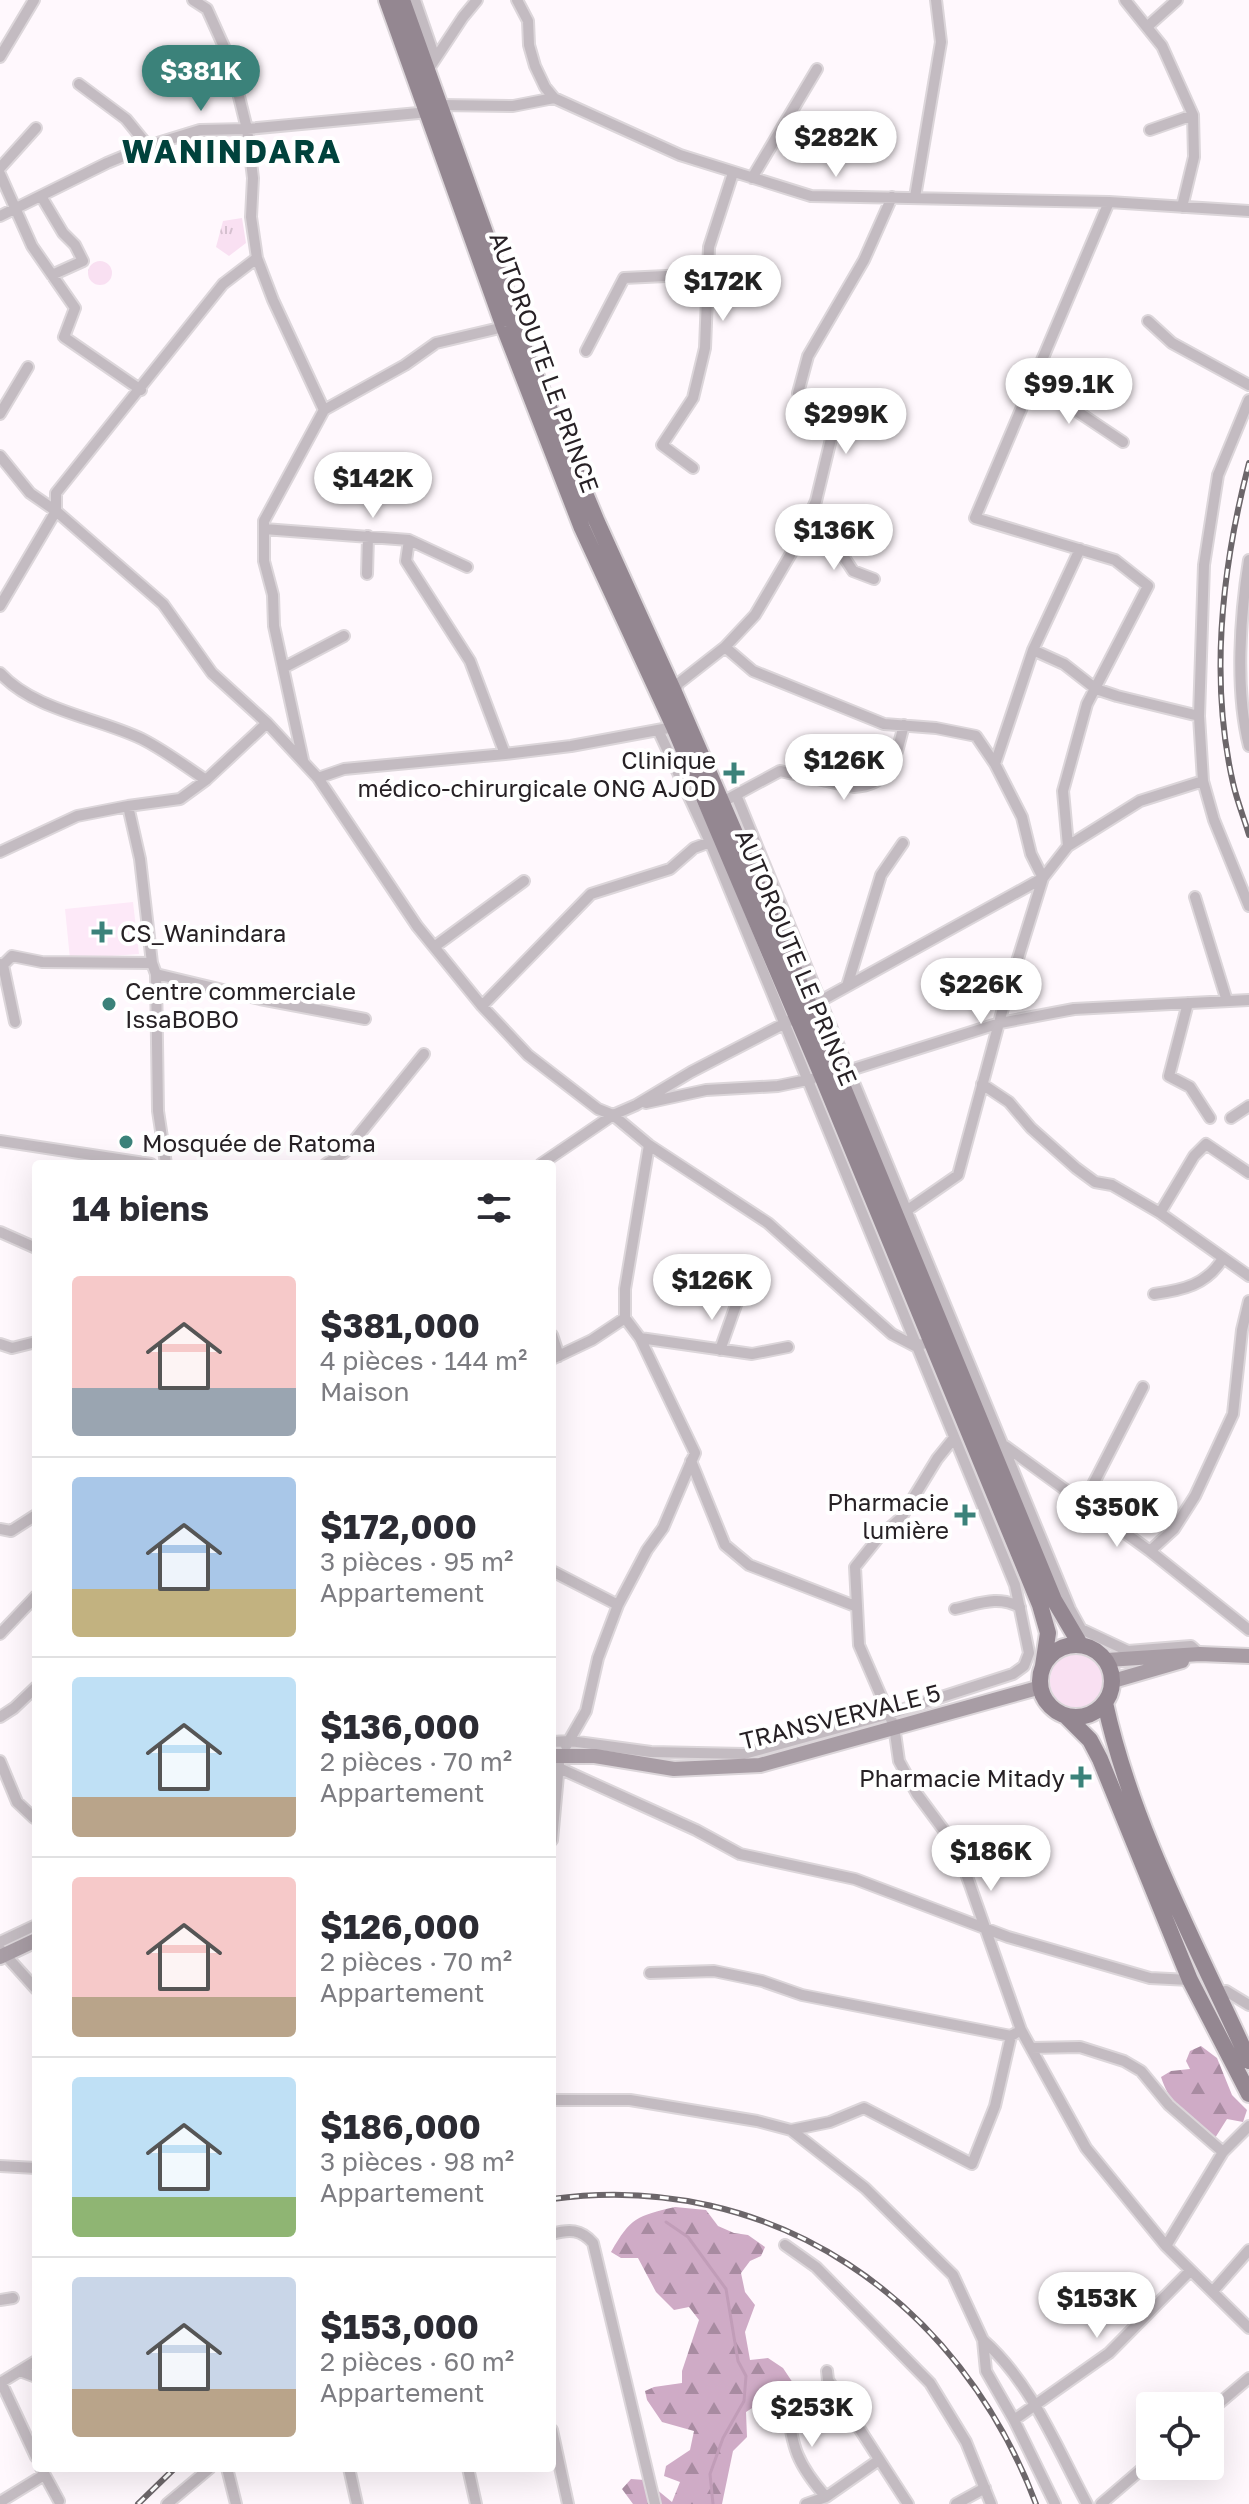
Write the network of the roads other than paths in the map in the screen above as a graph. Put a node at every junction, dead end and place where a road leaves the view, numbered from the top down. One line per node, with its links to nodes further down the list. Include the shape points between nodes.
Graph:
1 (34, 0): 12 (street)
2 (193, 0): 20 (street, via 207,9 230,60)
3 (387, 0): 17 (main road, AUTOROUTE LE PRINCE)
4 (402, 0): 13 (main road, AUTOROUTE LE PRINCE)
5 (415, 0): 13 (street)
6 (477, 0): 13 (street)
7 (517, 0): 16 (street, via 528,21 535,66)
8 (936, 0): 29 (street, via 941,42)
9 (1125, 0): 11 (street)
10 (1177, 0): 11 (street)
11 (1148, 26): 18 (street)
12 (0, 57)
13 (432, 64): 17 (main road, AUTOROUTE LE PRINCE)
14 (817, 69): 26 (street)
15 (79, 84): 22 (street, via 126,119)
16 (554, 98): 17 (street, via 513,106); 24 (street)
17 (435, 109): 20 (street); 39 (main road, AUTOROUTE LE PRINCE); 69 (main road, AUTOROUTE LE PRINCE, via 519,336)
18 (1193, 115): 21 (street); 31 (street, via 1194,157)
19 (36, 128): 23 (street)
20 (247, 129): 22 (street, via 200,130); 35 (street)
21 (1150, 130)
22 (148, 146): 27 (street)
23 (0, 168)
24 (733, 173): 26 (street); 36 (street, via 709,247)
25 (0, 174): 32 (street)
26 (752, 178): 28 (street, via 811,196)
27 (41, 196): 32 (street); 37 (street, via 83,261)
28 (892, 197): 29 (street); 55 (street, via 864,260 808,356 798,393 838,410 816,501)
29 (915, 197): 30 (street)
30 (1109, 202): 31 (street); 42 (street)
31 (1182, 207): 33 (street)
32 (14, 209): 34 (street); 37 (street)
33 (1249, 211)
34 (0, 216)
35 (257, 258): 44 (street, via 223,284); 46 (street)
36 (708, 274): 40 (street, via 624,278); 50 (street, via 705,348 693,398 662,445)
37 (52, 275): 44 (street, via 75,308 64,337)
38 (1148, 321): 43 (street, via 1172,343)
39 (504, 327): 46 (street, via 436,343); 73 (main road, AUTOROUTE LE PRINCE)
40 (586, 351)
41 (28, 367): 47 (street)
42 (1033, 382): 48 (street); 56 (street, via 975,518)
43 (1249, 385)
44 (141, 390): 51 (street, via 56,493)
45 (1249, 400): 70 (street, via 1216,484 1204,565)
46 (324, 410): 52 (street)
47 (0, 414)
48 (1123, 442)
49 (0, 456): 51 (street, via 30,493)
50 (693, 468)
51 (56, 511): 61 (street); 71 (street, via 163,604 212,673)
52 (264, 529): 53 (street); 65 (street, via 264,561)
53 (368, 536): 54 (street); 59 (street)
54 (409, 540): 58 (street); 75 (street, via 406,561 470,661)
55 (796, 545): 60 (street, via 834,544 853,571); 63 (street, via 755,615)
56 (1080, 549): 64 (street); 68 (street, via 1115,560 1148,586)
57 (1249, 560): 67 (street)
58 (467, 567)
59 (367, 574)
60 (874, 579)
61 (0, 606)
62 (344, 636): 65 (street)
63 (725, 647): 69 (street); 72 (street, via 753,671 884,724)
64 (1033, 650): 68 (street, via 1064,664); 77 (street)
65 (283, 668): 76 (street)
66 (0, 673): 79 (street, via 33,697 142,739)
67 (1245, 676): 74 (street)
68 (1096, 689): 70 (street); 85 (street, via 1063,791)
69 (674, 692): 81 (main road, AUTOROUTE LE PRINCE)
70 (1199, 716): 80 (street)
71 (267, 723): 76 (street); 79 (street)
72 (904, 725): 77 (street, via 976,736); 81 (street, via 893,767 865,786 780,771)
73 (666, 730): 75 (street); 83 (street); 99 (main road, AUTOROUTE LE PRINCE)
74 (1249, 746)
75 (505, 754): 78 (street, via 344,769)
76 (303, 760): 78 (street)
77 (995, 764): 87 (street, via 1022,817)
78 (318, 778): 91 (street)
79 (206, 780): 82 (street, via 180,799)
80 (1203, 781): 85 (street, via 1140,801); 90 (street)
81 (729, 799): 99 (main road, AUTOROUTE LE PRINCE)
82 (128, 806): 86 (street, via 77,816); 93 (street)
83 (710, 842): 98 (street, via 670,869 591,894); 99 (street)
84 (903, 843): 94 (street, via 881,875)
85 (1068, 846): 87 (street)
86 (0, 852)
87 (1043, 878): 94 (street); 102 (street)
88 (524, 881): 91 (street)
89 (1195, 897): 96 (street)
90 (1249, 906)
91 (434, 947): 98 (street)
92 (2, 965): 93 (street, via 12,956); 101 (street)
93 (154, 969): 100 (street, via 260,999); 114 (street, via 158,1111)
94 (847, 986): 99 (street)
95 (1249, 1000): 96 (street)
96 (1227, 1001): 97 (street)
97 (1188, 1003): 102 (street, via 1074,1009); 109 (street, via 1169,1076 1190,1087)
98 (482, 1006): 108 (street, via 528,1055)
99 (802, 1012): 104 (main road, AUTOROUTE LE PRINCE); 104 (street); 106 (street)
100 (365, 1019)
101 (15, 1022)
102 (1000, 1023): 104 (street); 105 (street)
103 (424, 1054): 115 (street, via 345,1152)
104 (829, 1076): 106 (street, via 778,1086 706,1090); 118 (street); 131 (main road, AUTOROUTE LE PRINCE); 145 (main road, AUTOROUTE LE PRINCE)
105 (982, 1084): 118 (street, via 958,1175); 119 (street, via 1009,1102 1031,1128 1095,1182 1112,1185)
106 (636, 1105): 108 (street)
107 (1249, 1106): 110 (street)
108 (613, 1115): 112 (street); 116 (street)
109 (1210, 1118)
110 (1231, 1118)
111 (0, 1141): 113 (street)
112 (649, 1145): 127 (street); 131 (street, via 768,1223 892,1334)
113 (125, 1160)
114 (165, 1160)
115 (332, 1160)
116 (547, 1160)
117 (1249, 1173): 119 (street, via 1206,1144)
118 (906, 1211): 137 (street)
119 (1160, 1213): 122 (street)
120 (0, 1232): 121 (street)
121 (32, 1246)
122 (1223, 1258): 123 (street); 124 (street, via 1215,1272 1188,1289)
123 (1249, 1276)
124 (1154, 1294)
125 (1249, 1301): 143 (street, via 1233,1414 1195,1496 1174,1529)
126 (736, 1305): 133 (street)
127 (625, 1318): 128 (street); 134 (street)
128 (640, 1338): 133 (street); 138 (street, via 695,1453)
129 (32, 1343): 130 (street, via 12,1348)
130 (0, 1344)
131 (923, 1344): 136 (street); 139 (main road, AUTOROUTE LE PRINCE)
132 (788, 1347): 133 (street, via 752,1354)
133 (720, 1350)
134 (556, 1358)
135 (1143, 1387): 140 (street)
136 (954, 1438): 139 (street); 148 (street, via 901,1518 855,1567)
137 (1003, 1445): 140 (street); 145 (street)
138 (691, 1461): 147 (street, via 663,1528); 148 (street, via 725,1545 749,1565)
139 (986, 1495): 149 (street); 157 (main road, AUTOROUTE LE PRINCE, via 1040,1605 1048,1633)
140 (1083, 1504): 143 (street)
141 (32, 1518): 142 (street, via 11,1531)
142 (0, 1529)
143 (1150, 1551): 151 (street)
144 (556, 1573): 147 (street)
145 (1049, 1573): 153 (main road, AUTOROUTE LE PRINCE, via 1059,1610); 154 (street, via 1081,1629 1128,1651 1191,1646)
146 (32, 1604): 152 (street)
147 (618, 1605): 166 (street, via 586,1711)
148 (855, 1606): 165 (street, via 859,1645)
149 (1020, 1607): 150 (street, via 1005,1599); 165 (street, via 1029,1653 1024,1666)
150 (955, 1609)
151 (1249, 1630)
152 (0, 1634)
153 (1080, 1644): 156 (main road); 157 (main road, via 1058,1649)
154 (1200, 1654): 155 (main road); 156 (main road)
155 (1249, 1656)
156 (1107, 1660): 159 (main road)
157 (1043, 1666): 160 (main road)
158 (1249, 1666): 159 (main road, via 1179,1661)
159 (1113, 1681): 162 (main road)
160 (1041, 1687): 163 (main road, via 1049,1705); 165 (main road, TRANSVERVALE 5)
161 (32, 1691): 164 (street)
162 (1105, 1703): 163 (main road, via 1087,1715); 177 (main road, via 1122,1769 1171,1894)
163 (1066, 1716): 175 (main road, via 1100,1759)
164 (0, 1717)
165 (891, 1720): 166 (street, via 744,1754 651,1752); 167 (main road, TRANSVERVALE 5, via 760,1765 674,1769); 170 (street, via 899,1761 957,1848)
166 (570, 1741): 167 (street)
167 (556, 1755): 170 (street, via 740,1854 855,1879)
168 (0, 1761): 169 (street, via 17,1802)
169 (32, 1816)
170 (985, 1927): 175 (street, via 1150,1978); 179 (street)
171 (32, 1928): 173 (street)
172 (32, 1941): 173 (main road)
173 (1, 1951): 176 (street)
174 (650, 1973): 179 (street, via 714,1971 802,1995)
175 (1190, 1980): 182 (main road)
176 (32, 1985)
177 (1218, 1992): 178 (street, via 1226,1991); 181 (main road)
178 (1249, 2005)
179 (1016, 2033): 180 (street); 185 (street, via 972,2164 864,2108)
180 (1031, 2048): 186 (street, via 1080,2047 1124,2061 1141,2071 1169,2105); 191 (street, via 1086,2148)
181 (1249, 2061)
182 (1249, 2094)
183 (556, 2100): 185 (street, via 630,2100)
184 (1249, 2126): 186 (street)
185 (791, 2130): 198 (street, via 865,2188 953,2275)
186 (1223, 2152): 191 (street)
187 (0, 2166): 188 (street)
188 (32, 2168)
189 (556, 2233): 228 (street, via 584,2233 593,2243)
190 (785, 2245): 219 (street, via 816,2267 930,2383 966,2442)
191 (1166, 2246): 193 (street)
192 (1249, 2250): 194 (street)
193 (1190, 2271): 194 (street); 207 (street, via 1109,2353)
194 (1214, 2290): 197 (street)
195 (13, 2298): 196 (street)
196 (0, 2300)
197 (1249, 2328)
198 (983, 2340): 207 (street, via 1004,2359); 208 (street, via 986,2371)
199 (32, 2364): 200 (street)
200 (20, 2371): 202 (street); 204 (street)
201 (827, 2371): 211 (street)
202 (32, 2376)
203 (1249, 2378): 205 (street)
204 (0, 2382): 210 (street)
205 (1224, 2399)
206 (788, 2405): 220 (street, via 790,2437 799,2462)
207 (1034, 2405): 208 (street); 234 (street)
208 (1014, 2420): 233 (street)
209 (556, 2448): 227 (street)
210 (32, 2449)
211 (879, 2460): 220 (street); 230 (street)
212 (42, 2472): 222 (street)
213 (44, 2472): 221 (street)
214 (205, 2472): 223 (street)
215 (228, 2472): 224 (street)
216 (350, 2472): 225 (street)
217 (469, 2472): 226 (street)
218 (1136, 2474): 235 (street)
219 (985, 2488): 231 (street); 232 (street)
220 (826, 2497): 229 (street)
221 (59, 2501)
222 (0, 2502)
223 (167, 2504)
224 (236, 2504)
225 (357, 2504)
226 (476, 2504)
227 (568, 2504)
228 (655, 2504)
229 (806, 2504)
230 (908, 2504)
231 (956, 2504)
232 (991, 2504)
233 (1055, 2504)
234 (1087, 2504)
235 (1101, 2504)

